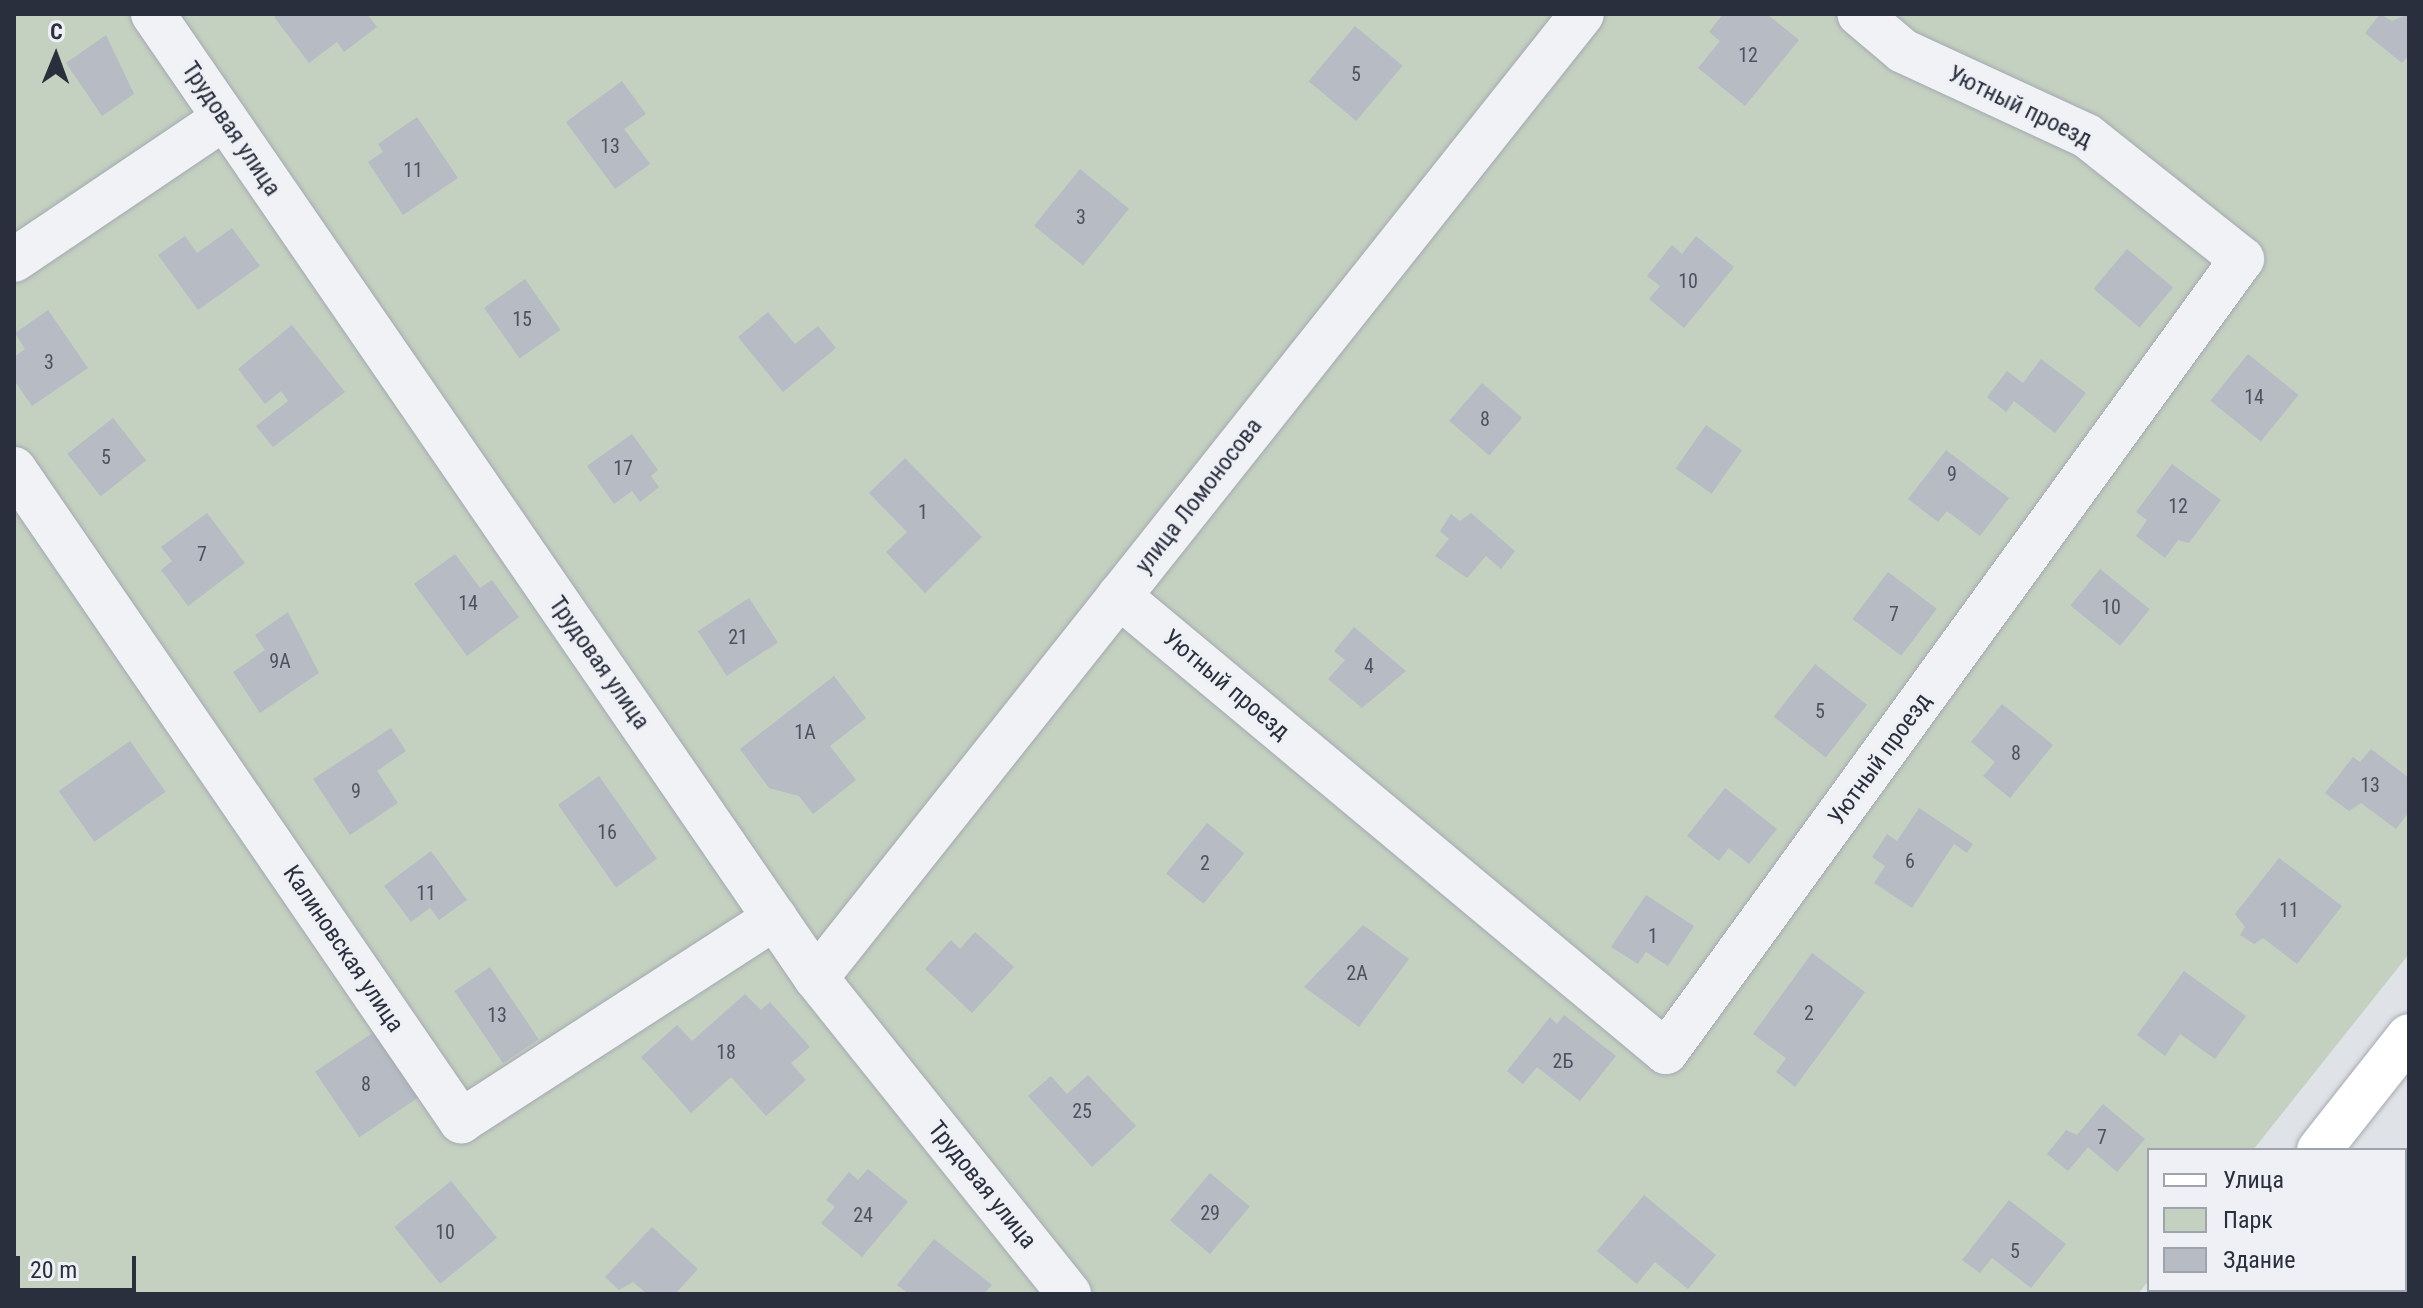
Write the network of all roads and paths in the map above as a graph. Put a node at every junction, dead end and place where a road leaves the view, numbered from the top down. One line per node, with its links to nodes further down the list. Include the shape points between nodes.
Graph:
1 (153, 14): 4 (street, Трудовая улица)
2 (1582, 14): 7 (street, улица Ломоносова)
3 (1859, 14): 7 (street, Уютный проезд, via 1903,51 2087,136 2242,259 1666,1052)
4 (223, 119): 5 (street); 8 (street, Трудовая улица)
5 (14, 260)
6 (14, 469): 8 (street, Калиновская улица, via 461,1121)
7 (1119, 596): 9 (street, улица Ломоносова)
8 (775, 918): 9 (street, Трудовая улица)
9 (816, 978): 12 (street, Трудовая улица)
10 (2409, 1036): 11 (main road)
11 (2321, 1148)
12 (1068, 1293)

